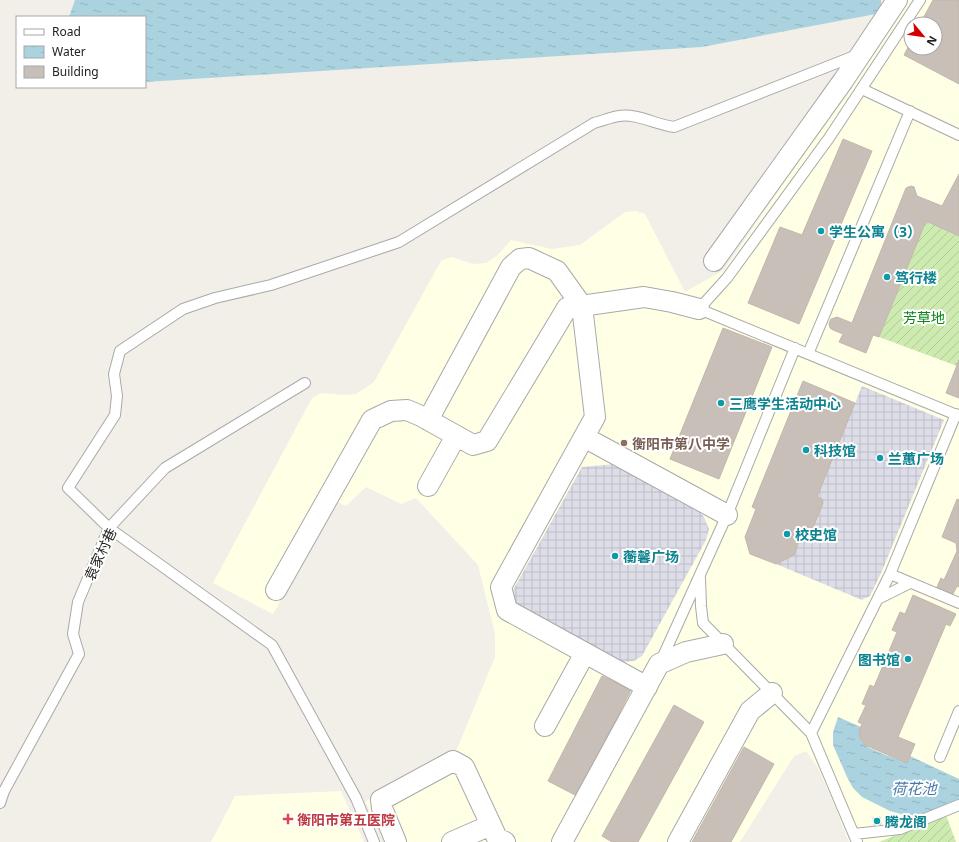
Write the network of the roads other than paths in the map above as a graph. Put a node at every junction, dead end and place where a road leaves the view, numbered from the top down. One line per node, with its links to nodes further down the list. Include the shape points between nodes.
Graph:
1 (920, 0): 4 (lane)
2 (890, 5): 3 (street)
3 (862, 53): 7 (street); 19 (lane, via 674,127 619,115 594,123 399,242 272,285 215,298 183,309 120,351 114,374 117,396 115,416 68,488)
4 (862, 89): 5 (lane); 9 (lane, via 727,278)
5 (910, 111): 6 (lane); 11 (lane)
6 (959, 135)
7 (714, 261)
8 (582, 306): 9 (street, via 644,297); 14 (street, via 557,271 529,258 520,259 511,267); 15 (street, via 567,308 487,441 473,445); 16 (street, via 595,418)
9 (699, 309): 10 (lane)
10 (795, 348): 11 (lane); 18 (lane)
11 (808, 354): 13 (lane)
12 (306, 382): 19 (lane, 袁家村巷, via 165,468)
13 (958, 415): 21 (lane)
14 (428, 420): 15 (street); 23 (street, via 407,410 391,411 372,420)
15 (456, 436): 17 (street)
16 (584, 438): 18 (street); 27 (street, via 501,587 507,610)
17 (428, 486)
18 (727, 515): 20 (lane)
19 (109, 528): 35 (lane, 袁家村巷, via 78,602 73,634 79,654 4,791); 39 (lane, via 272,645 356,798)
20 (700, 574): 26 (lane, via 703,623); 28 (lane)
21 (890, 574): 22 (lane); 24 (lane)
22 (910, 583): 24 (lane); 25 (lane)
23 (276, 590)
24 (878, 599): 33 (lane)
25 (959, 603)
26 (723, 644): 28 (street, via 686,652); 30 (lane)
27 (585, 653): 29 (street); 32 (street)
28 (659, 664): 29 (street)
29 (647, 687): 43 (street)
30 (772, 693): 33 (lane); 44 (street, via 750,711)
31 (959, 711): 34 (lane)
32 (545, 726)
33 (811, 733): 38 (lane)
34 (940, 757)
35 (0, 803)
36 (959, 805): 38 (lane, via 900,829)
37 (491, 825): 40 (street, via 464,767 453,761 381,800); 41 (street); 42 (street, via 497,838)
38 (856, 838)
39 (374, 842)
40 (396, 842)
41 (452, 842)
42 (505, 842)
43 (562, 842)
44 (678, 842)

